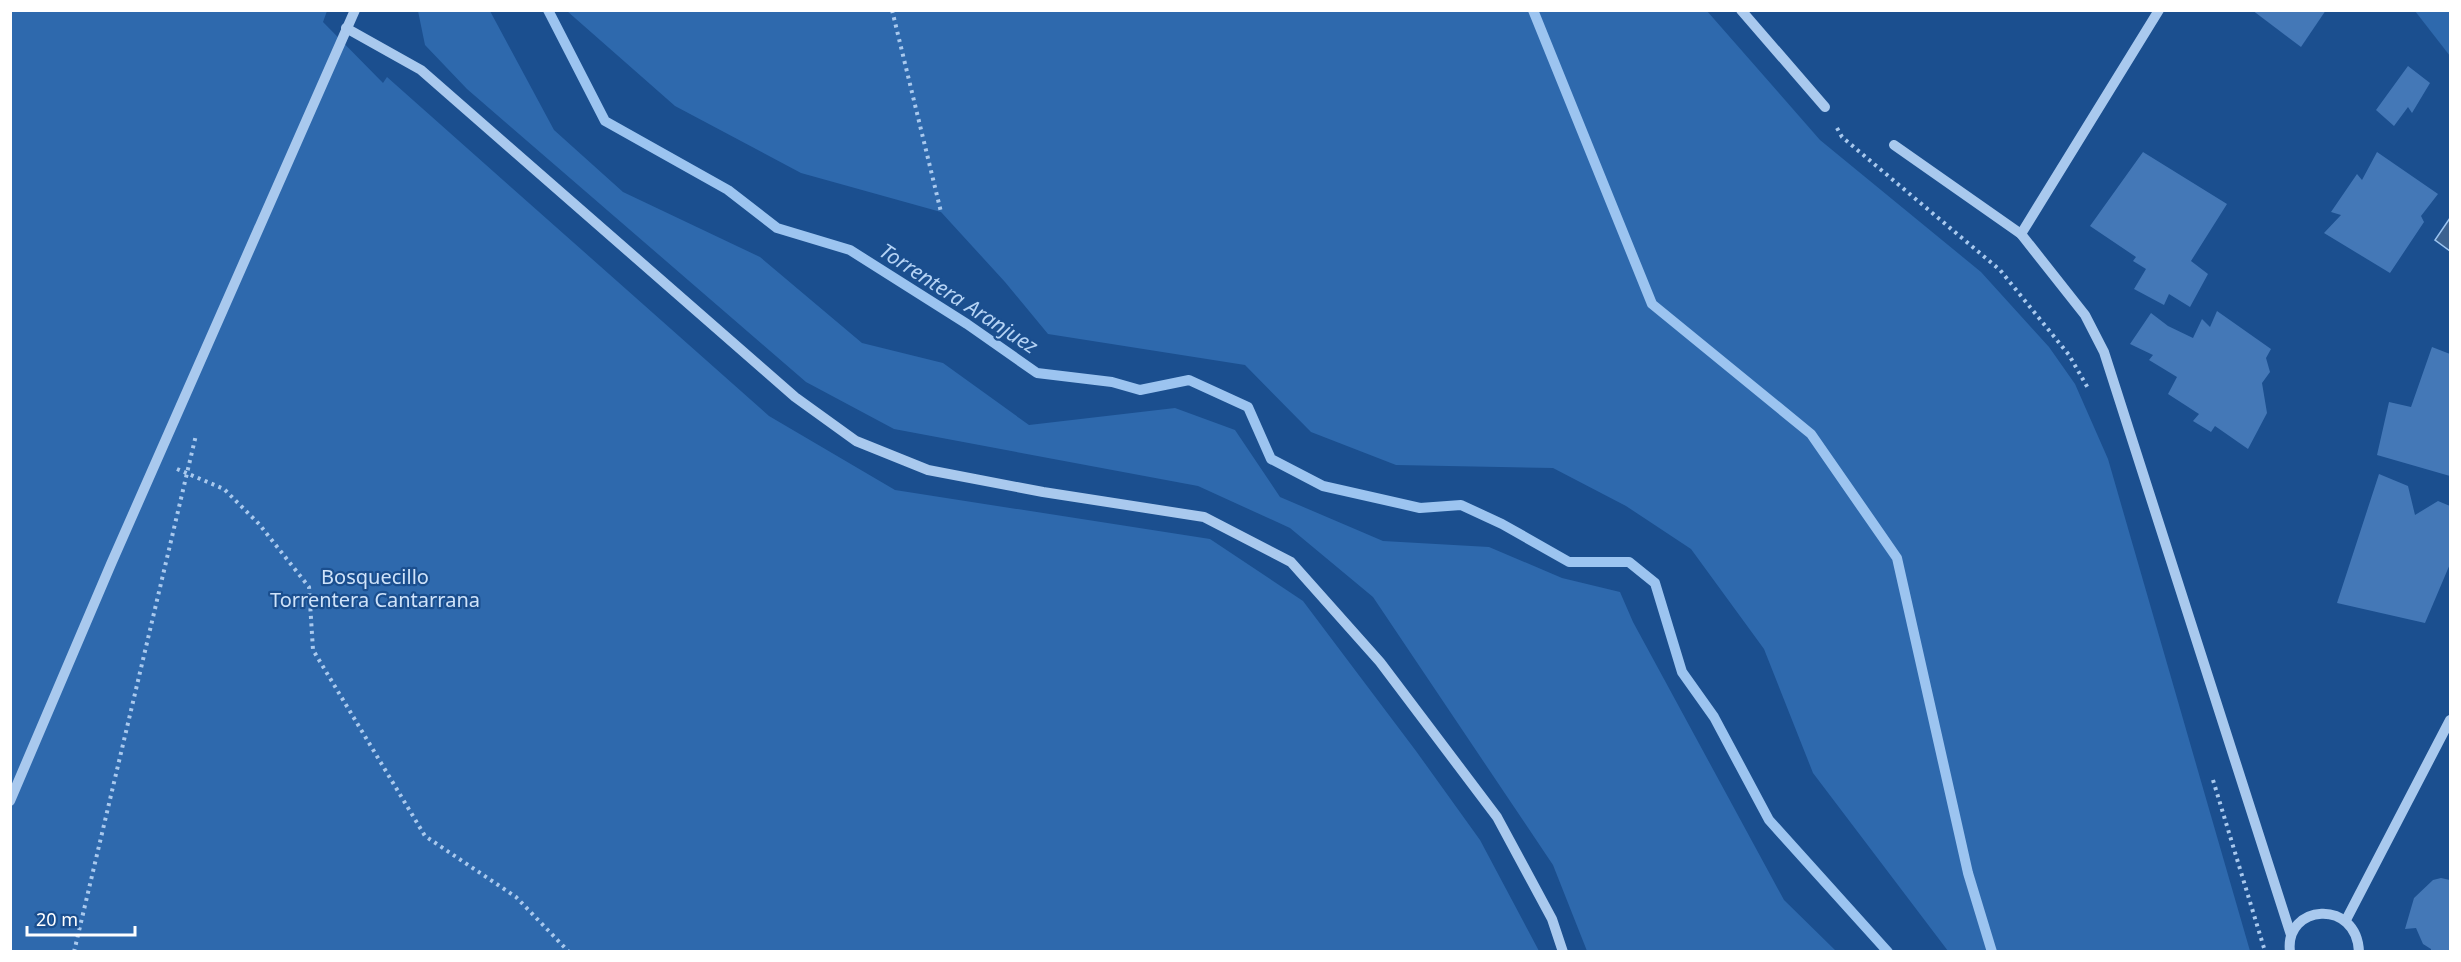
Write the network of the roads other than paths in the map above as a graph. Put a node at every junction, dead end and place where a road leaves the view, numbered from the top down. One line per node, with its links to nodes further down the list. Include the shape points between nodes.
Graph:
1 (355, 10): 4 (street)
2 (1741, 10): 5 (street)
3 (2159, 10): 7 (street)
4 (346, 28): 9 (street); 12 (street, via 421,70 795,397 856,441 928,470 1204,517 1291,561 1380,662 1497,817 1552,920)
5 (1825, 107)
6 (1894, 145): 7 (street)
7 (2021, 234): 11 (street, via 2085,315 2104,352)
8 (2451, 720): 10 (street)
9 (10, 801)
10 (2346, 920): 11 (street, via 2336,915 2315,914 2305,918); 14 (street, via 2358,939)
11 (2291, 935): 13 (street)
12 (1563, 951)
13 (2290, 951)
14 (2359, 951)

